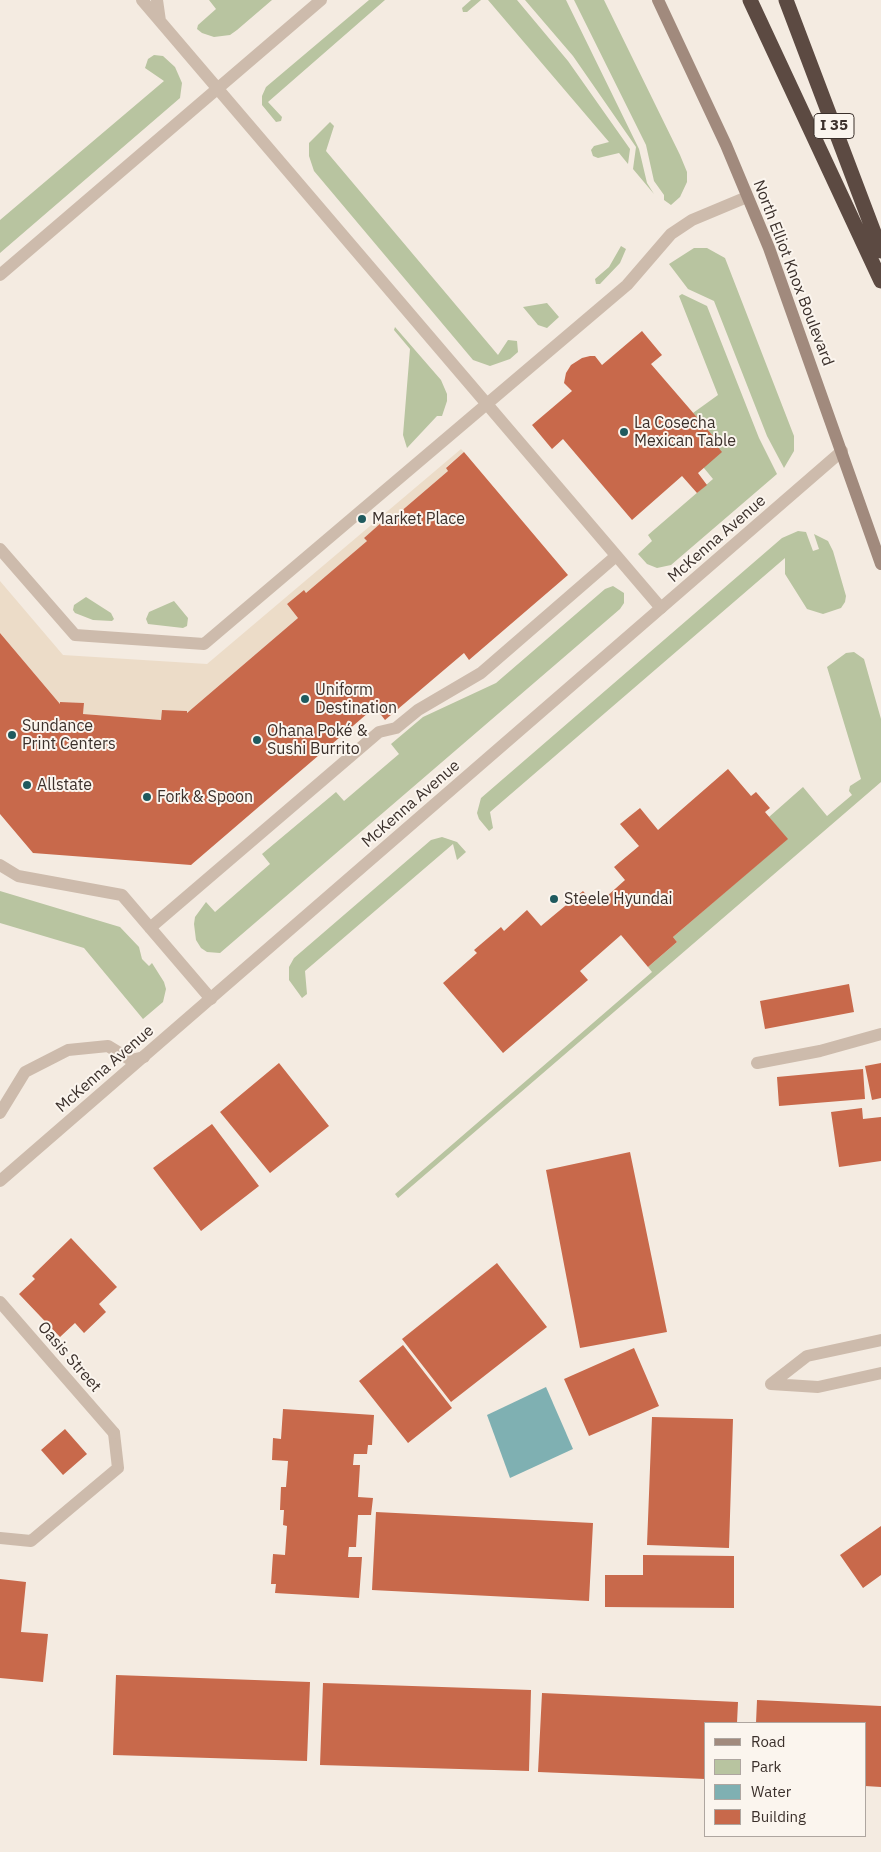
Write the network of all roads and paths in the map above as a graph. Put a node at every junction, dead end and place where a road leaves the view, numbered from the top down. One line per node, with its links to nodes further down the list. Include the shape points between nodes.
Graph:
1 (142, 0): 7 (street)
2 (157, 0): 7 (street)
3 (321, 0): 8 (street)
4 (658, 0): 9 (main road, North Elliot Knox Boulevard)
5 (750, 0): 12 (highway)
6 (786, 0): 10 (highway, I 35)
7 (160, 21): 8 (street)
8 (218, 89): 11 (street); 13 (street)
9 (747, 197): 13 (street, via 692,220 671,234 627,285); 14 (main road, North Elliot Knox Boulevard, via 769,248)
10 (881, 251)
11 (0, 275)
12 (881, 281)
13 (487, 404): 15 (street, via 204,644 75,635); 16 (street)
14 (842, 451): 17 (main road, North Elliot Knox Boulevard); 18 (street, McKenna Avenue)
15 (0, 549)
16 (616, 556): 18 (street); 20 (street, via 481,673 418,710 396,728 378,732)
17 (881, 564)
18 (661, 608): 21 (street, McKenna Avenue)
19 (0, 864): 20 (street, via 18,876 122,895)
20 (150, 928): 21 (street)
21 (211, 999): 23 (street, McKenna Avenue)
22 (881, 1034): 24 (street)
23 (144, 1057): 25 (street, via 130,1060 108,1046 68,1050 25,1072); 26 (street, McKenna Avenue)
24 (757, 1063)
25 (0, 1113)
26 (0, 1182)
27 (0, 1302): 30 (street, Oasis Street, via 114,1433 118,1468 31,1541)
28 (881, 1340): 29 (street, via 807,1356 771,1384 818,1387)
29 (881, 1373)
30 (0, 1538)

